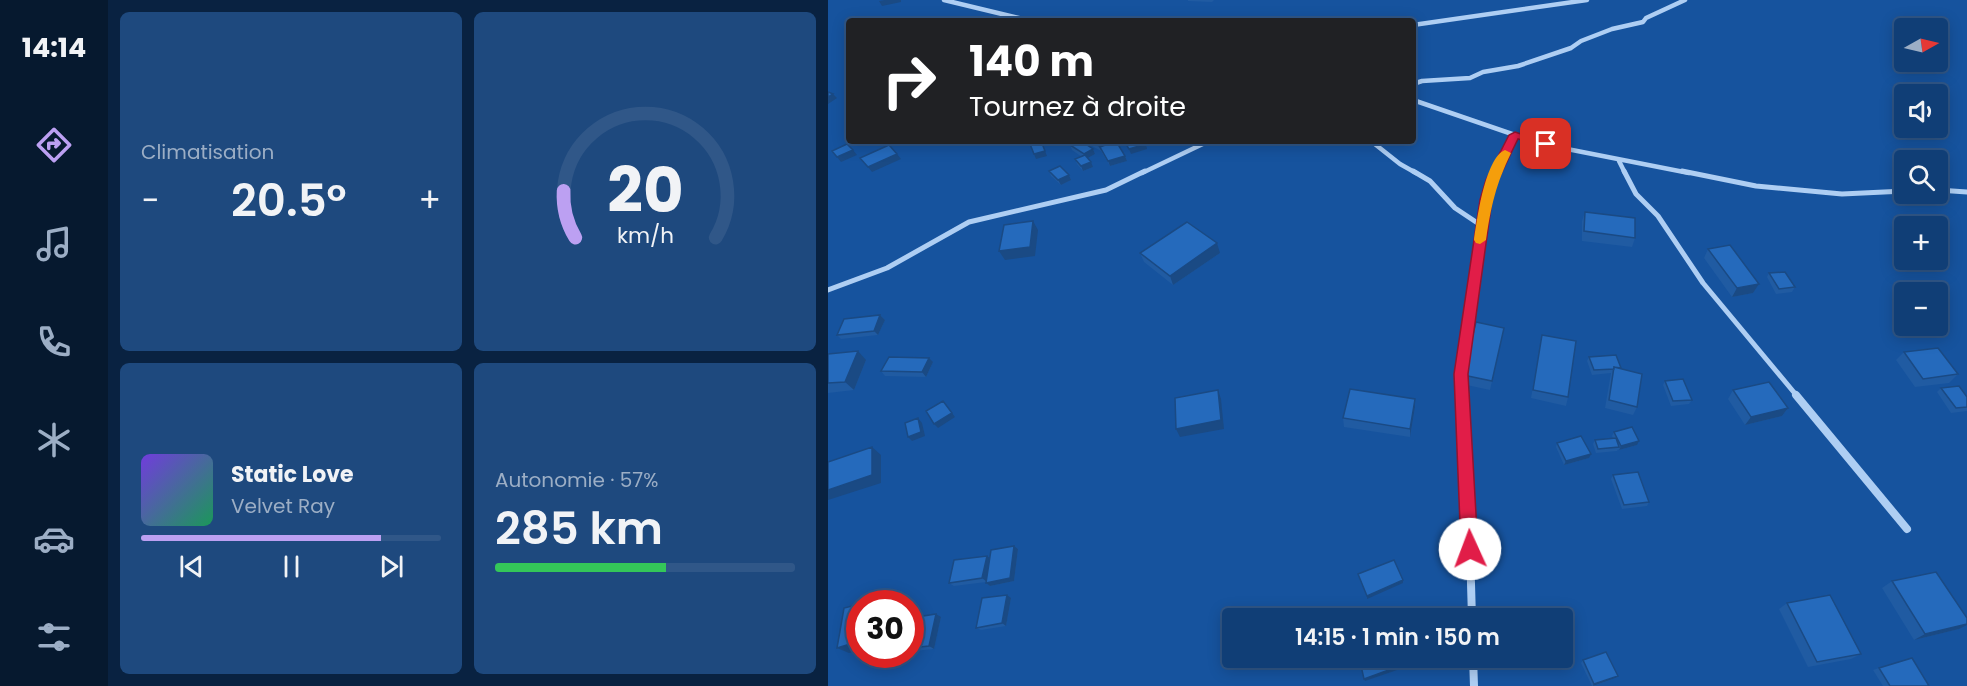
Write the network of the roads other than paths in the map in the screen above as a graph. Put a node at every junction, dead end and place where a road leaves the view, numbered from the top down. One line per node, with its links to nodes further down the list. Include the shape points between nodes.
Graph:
1 (944, 0): 4 (street)
2 (1587, 0): 5 (street)
3 (1684, 0): 6 (street, via 1643,22 1612,29 1518,66 1470,78)
4 (1019, 18)
5 (1416, 25)
6 (1416, 83)
7 (1416, 101): 8 (street)
8 (1515, 135): 11 (street); 15 (street, via 1492,180)
9 (1203, 144): 16 (street, via 1106,190 969,222 887,268)
10 (1375, 144): 15 (street, via 1430,181 1455,208)
11 (1618, 160): 13 (street, via 1756,186 1842,194); 17 (street, via 1636,194 1658,216 1703,283)
12 (1948, 191): 14 (street)
13 (1894, 192)
14 (1967, 192)
15 (1482, 226): 18 (street, via 1461,374)
16 (828, 290)
17 (1906, 529)
18 (1472, 608)
19 (1473, 668): 20 (street)
20 (1474, 686)

